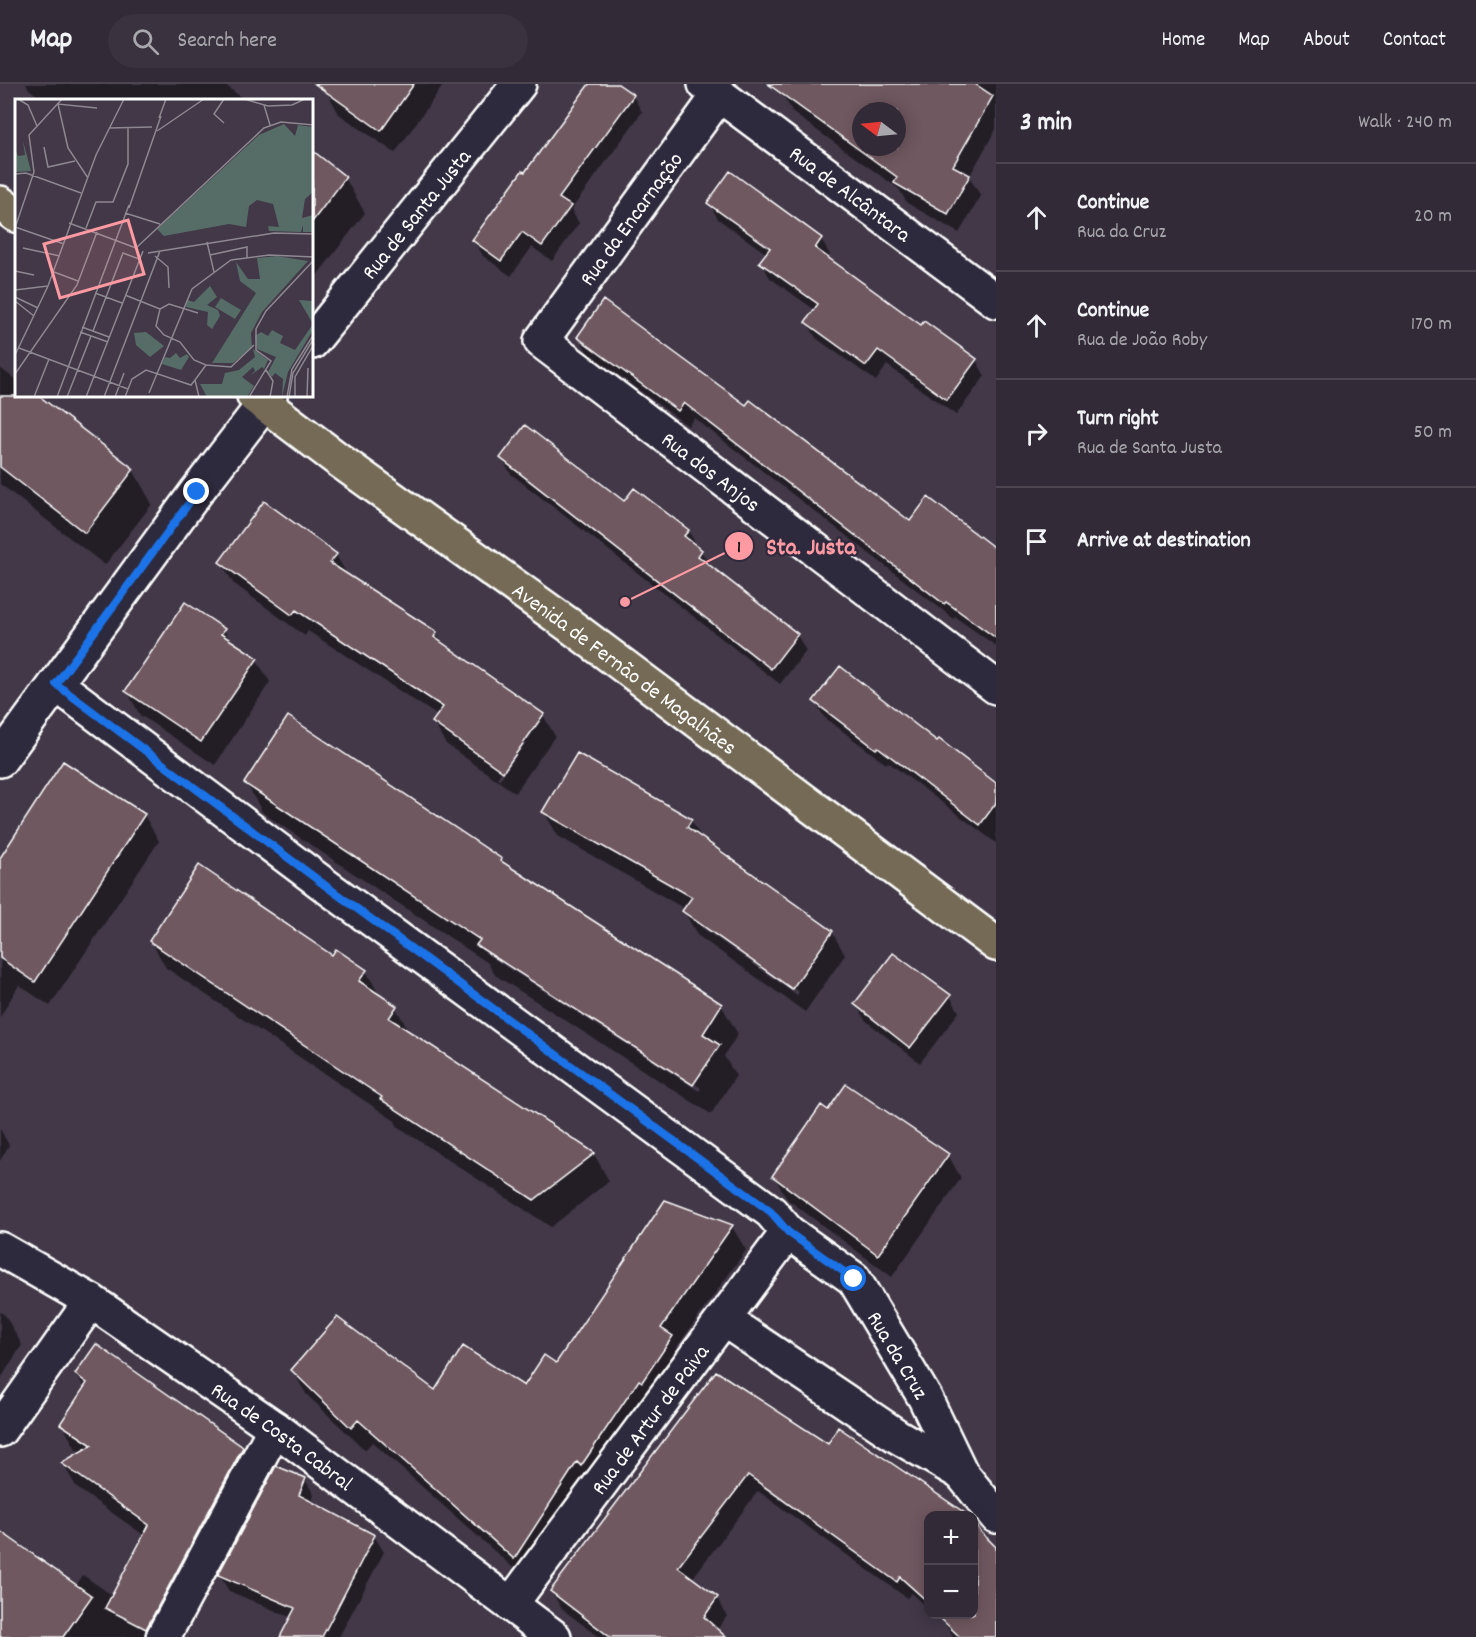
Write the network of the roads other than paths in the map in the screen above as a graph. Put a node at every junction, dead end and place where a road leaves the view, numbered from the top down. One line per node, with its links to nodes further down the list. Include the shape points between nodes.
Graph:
1 (513, 87): 6 (street, Rua de Santa Justa)
2 (712, 90): 5 (street, Rua de Alcântara); 7 (street, Rua da Encarnação)
3 (0, 202): 4 (main road)
4 (15, 214)
5 (996, 301)
6 (314, 339)
7 (541, 341): 10 (street, Rua dos Anjos)
8 (263, 399): 9 (street); 12 (main road, Avenida de Fernão de Magalhães)
9 (56, 684): 11 (street); 13 (street, Rua da Cruz, via 771,1212)
10 (996, 687)
11 (0, 760)
12 (996, 944)
13 (788, 1232): 16 (street, Rua de Artur de Paiva); 19 (street, Rua da Cruz, via 854,1279 925,1398)
14 (0, 1249): 15 (street, Rua de Costa Cabral)
15 (91, 1301): 17 (street, Rua de Costa Cabral); 18 (street)
16 (723, 1319): 19 (street, Rua da Cruz, via 897,1436); 21 (street, Rua de Artur de Paiva)
17 (275, 1428): 21 (street, Rua de Costa Cabral); 22 (street)
18 (0, 1430)
19 (961, 1473): 20 (street, Rua da Cruz)
20 (996, 1516)
21 (511, 1604): 23 (street, Rua de Costa Cabral)
22 (163, 1637)
23 (554, 1637)

